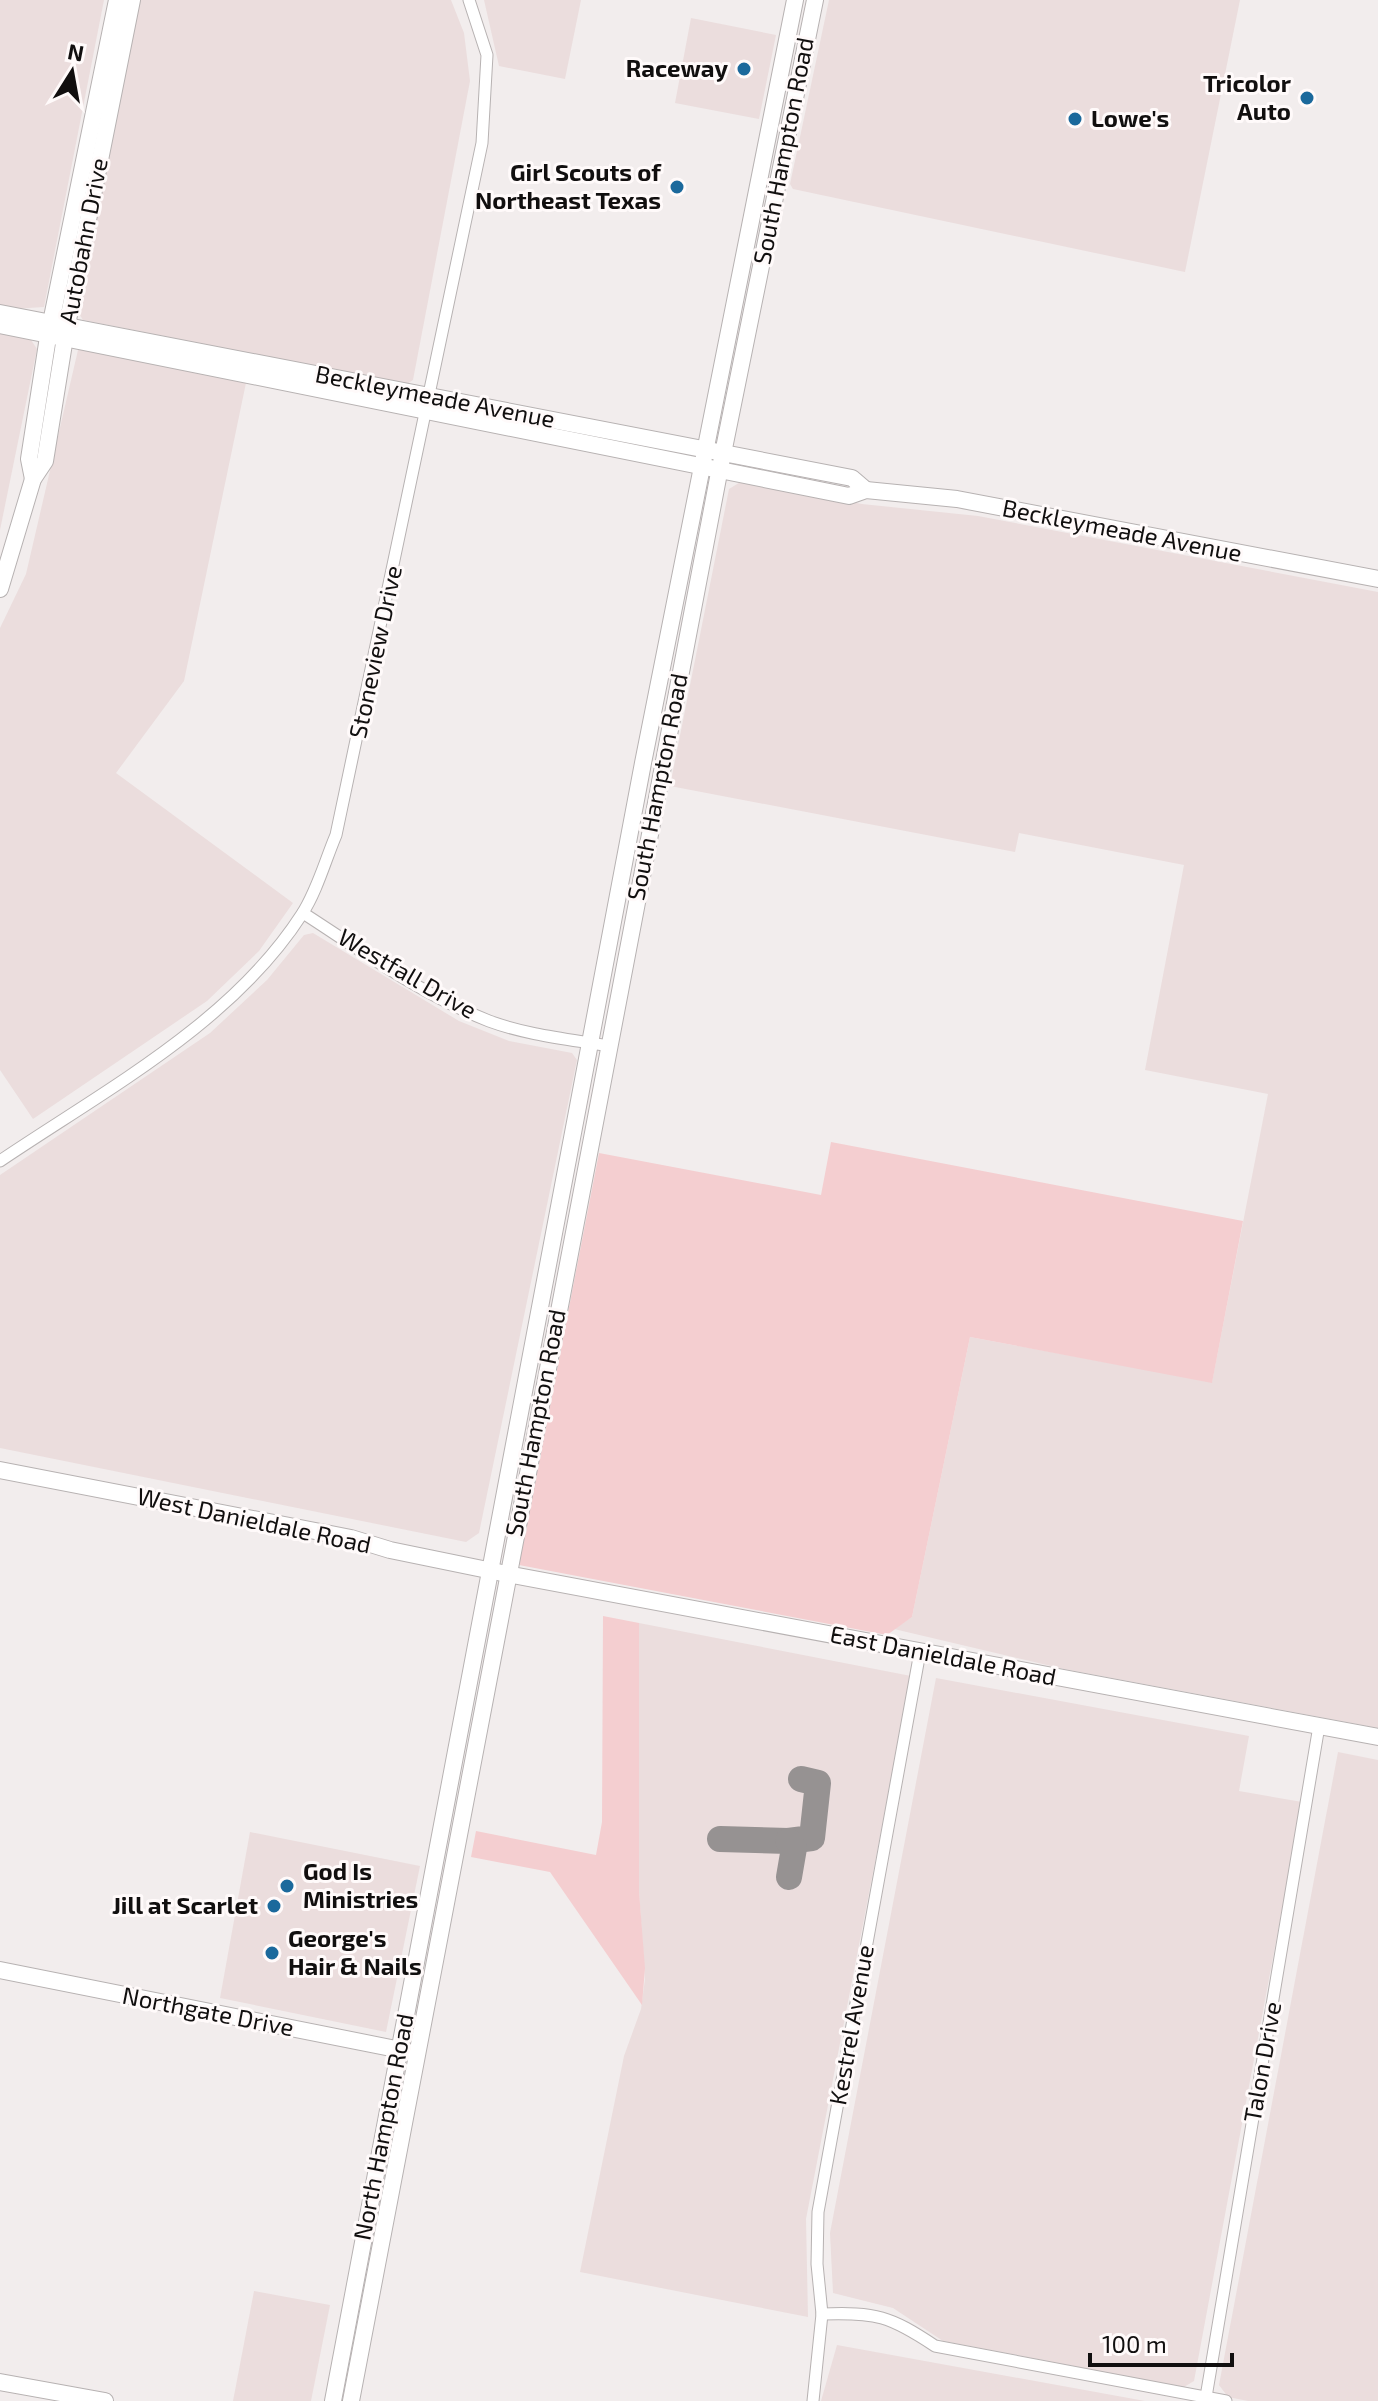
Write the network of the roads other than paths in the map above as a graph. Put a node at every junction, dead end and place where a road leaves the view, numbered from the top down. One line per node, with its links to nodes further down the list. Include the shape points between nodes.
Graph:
1 (117, 0): 12 (main road, Autobahn Drive)
2 (132, 0): 12 (main road, Autobahn Drive)
3 (469, 0): 13 (street, Stoneview Drive, via 487,55 482,143)
4 (795, 0): 6 (main road, South Hampton Road)
5 (815, 0): 7 (main road, South Hampton Road)
6 (789, 29): 7 (main road); 8 (main road, South Hampton Road)
7 (808, 33): 9 (main road, South Hampton Road)
8 (748, 233): 9 (main road); 14 (main road, South Hampton Road)
9 (767, 237): 17 (main road, South Hampton Road)
10 (0, 313): 12 (main road, Beckleymeade Avenue)
11 (0, 325): 12 (main road, Beckleymeade Avenue)
12 (58, 331): 13 (main road, Beckleymeade Avenue); 20 (main road, Autobahn Drive, via 45,461 33,479)
13 (425, 404): 15 (main road, Beckleymeade Avenue); 21 (street, Stoneview Drive, via 336,835)
14 (710, 421): 15 (main road); 16 (main road, South Hampton Road)
15 (670, 451): 16 (main road, Beckleymeade Avenue); 18 (main road)
16 (703, 458): 17 (main road, Beckleymeade Avenue); 18 (main road, South Hampton Road)
17 (721, 462): 19 (main road, Beckleymeade Avenue, via 852,478 866,490 957,499); 23 (main road, South Hampton Road)
18 (696, 496): 22 (main road, South Hampton Road)
19 (1378, 579)
20 (0, 589)
21 (303, 913): 22 (street, Westfall Drive, via 457,1006 531,1033); 24 (street, Stoneview Drive, via 226,1001)
22 (590, 1043): 23 (street, Westfall Drive); 25 (main road, South Hampton Road)
23 (609, 1046): 26 (main road, South Hampton Road)
24 (0, 1161)
25 (540, 1301): 26 (main road); 28 (main road, South Hampton Road)
26 (559, 1305): 29 (main road, South Hampton Road)
27 (0, 1470): 28 (main road, West Danieldale Road)
28 (488, 1570): 29 (main road, West Danieldale Road); 33 (main road, North Hampton Road)
29 (507, 1574): 30 (main road, East Danieldale Road); 34 (main road, North Hampton Road)
30 (920, 1652): 31 (main road, East Danieldale Road); 40 (street, Kestrel Avenue, via 818,2212)
31 (1319, 1726): 32 (main road, East Danieldale Road); 42 (street, Talon Drive)
32 (1378, 1737)
33 (449, 1781): 34 (main road); 35 (main road, North Hampton Road)
34 (467, 1786): 36 (main road, North Hampton Road)
35 (422, 1924): 36 (main road); 38 (main road, North Hampton Road)
36 (440, 1929): 39 (main road, North Hampton Road)
37 (0, 1970): 38 (main road, Northgate Drive)
38 (399, 2051): 39 (main road, Northgate Drive); 44 (main road, North Hampton Road)
39 (417, 2052): 45 (main road, North Hampton Road)
40 (822, 2314): 42 (street, via 866,2313 900,2323 935,2346); 46 (street, Kestrel Avenue)
41 (0, 2382): 43 (main road)
42 (1206, 2397): 47 (street)
43 (105, 2401)
44 (333, 2401)
45 (351, 2401)
46 (813, 2401)
47 (1226, 2401)

